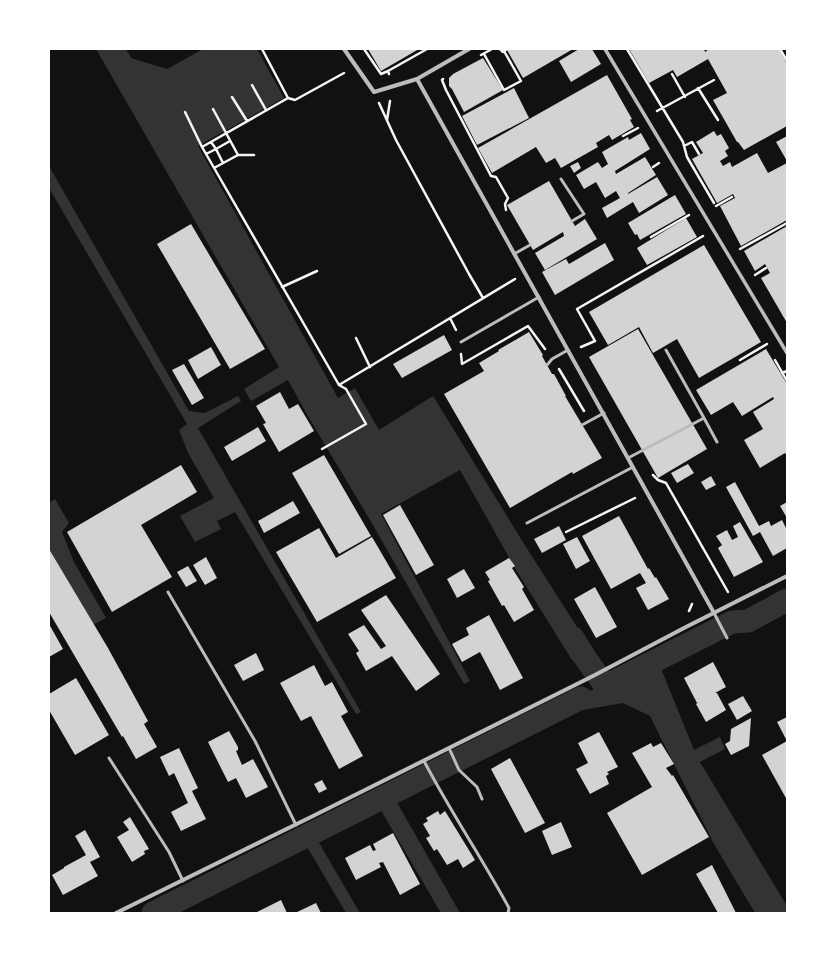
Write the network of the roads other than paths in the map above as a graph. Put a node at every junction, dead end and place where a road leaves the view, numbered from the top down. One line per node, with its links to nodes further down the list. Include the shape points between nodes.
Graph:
1 (344, 49): 4 (street, via 374,92)
2 (469, 49): 4 (street)
3 (605, 49): 13 (street)
4 (417, 79): 8 (street)
5 (561, 178): 6 (lane, via 584,214)
6 (572, 221)
7 (530, 244): 8 (lane)
8 (514, 254): 9 (street)
9 (539, 297): 10 (lane); 12 (street)
10 (461, 342)
11 (666, 350): 16 (lane)
12 (569, 351): 14 (lane, via 552,359); 15 (street)
13 (787, 353)
14 (547, 365)
15 (604, 414): 17 (lane); 19 (street)
16 (704, 418): 18 (lane); 19 (lane)
17 (582, 425)
18 (717, 442)
19 (628, 458): 20 (street)
20 (634, 467): 21 (lane); 24 (street)
21 (527, 523)
22 (787, 576): 24 (street)
23 (168, 592): 30 (lane, via 255,741)
24 (714, 613): 25 (lane); 26 (street)
25 (727, 638)
26 (449, 748): 28 (street); 29 (lane, via 459,770 477,787)
27 (109, 758): 31 (lane, via 169,852)
28 (424, 761): 30 (street); 33 (lane, via 509,908)
29 (482, 799)
30 (296, 825): 31 (street)
31 (183, 881): 32 (street)
32 (116, 913)
33 (508, 913)

